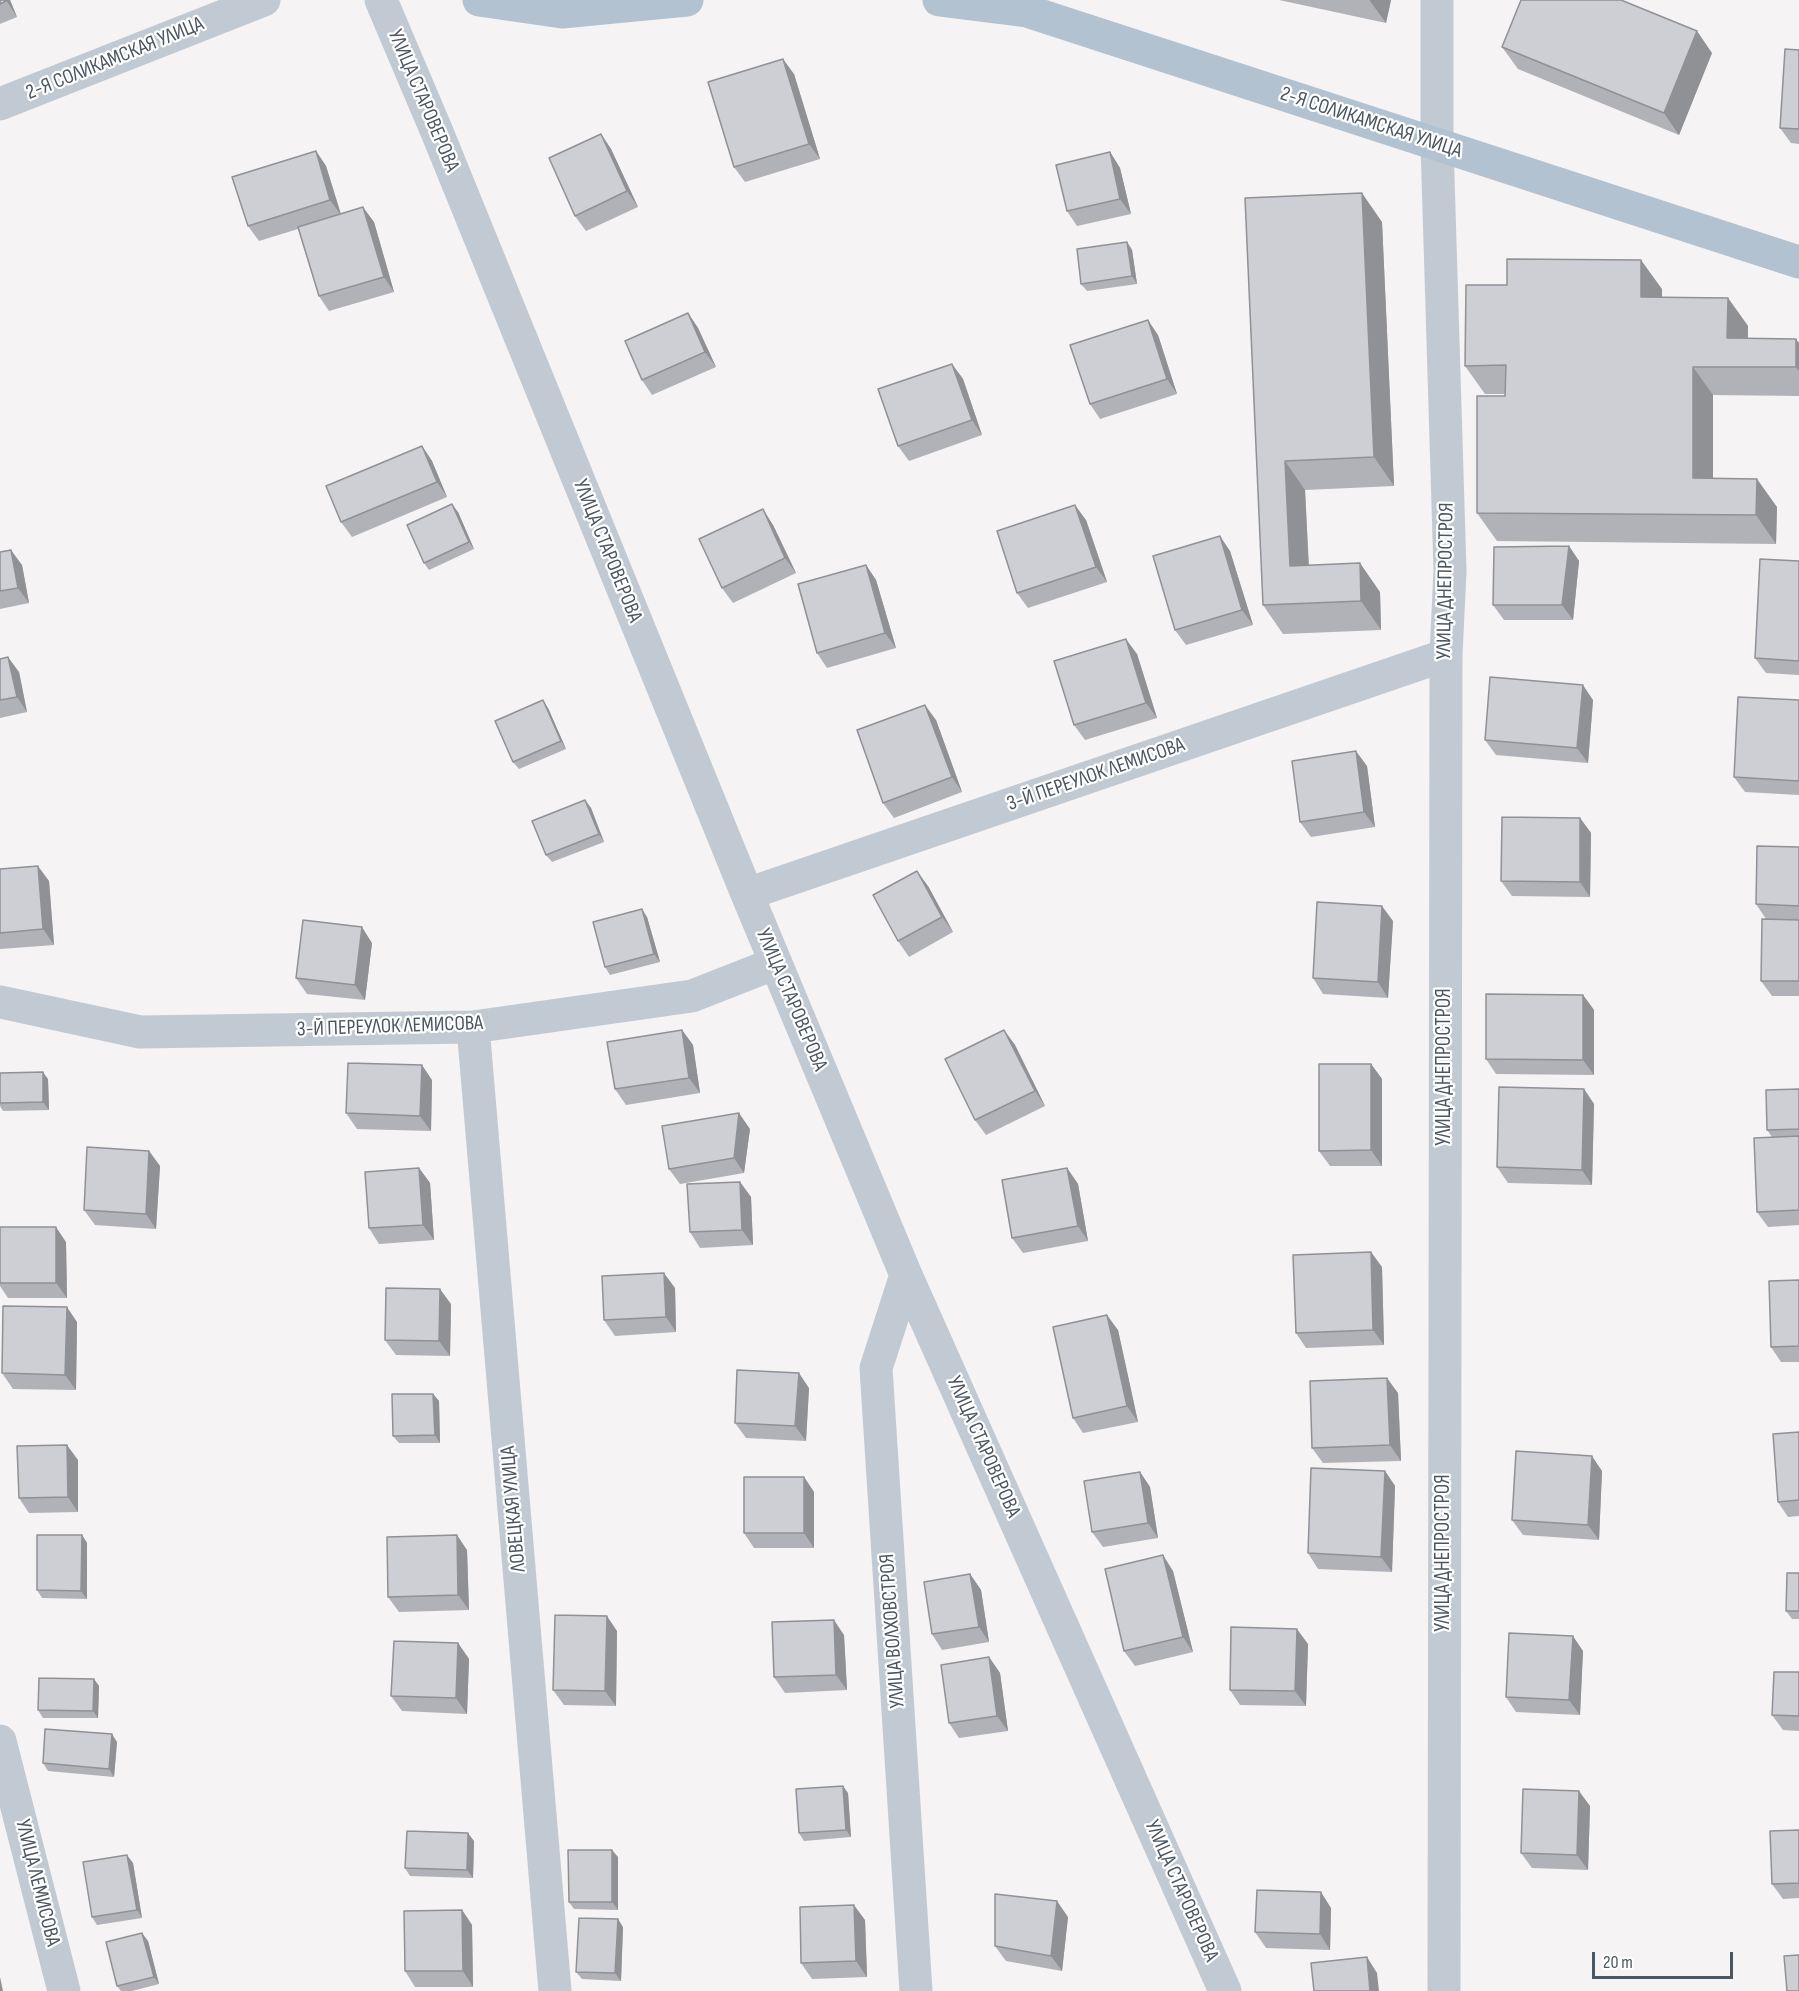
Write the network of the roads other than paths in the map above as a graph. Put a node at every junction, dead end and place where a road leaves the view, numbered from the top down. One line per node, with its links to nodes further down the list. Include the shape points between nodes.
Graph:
1 (264, 0): 8 (street, 2-Я СОЛИКАМСКАЯ УЛИЦА)
2 (381, 0): 12 (street, УЛИЦА СТАРОВЕРОВА)
3 (479, 0): 7 (main road, via 562,12)
4 (687, 0): 7 (main road)
5 (939, 0): 9 (main road, 2-Я СОЛИКАМСКАЯ УЛИЦА, via 1027,11)
6 (1437, 0): 9 (street, УЛИЦА ДНЕПРОСТРОЯ)
7 (629, 3)
8 (0, 104)
9 (1437, 144): 10 (main road, 2-Я СОЛИКАМСКАЯ УЛИЦА); 11 (street, УЛИЦА ДНЕПРОСТРОЯ, via 1449,570)
10 (1799, 262)
11 (1446, 655): 12 (street, 3-Й ПЕРЕУЛОК ЛЕМИСОВА); 22 (street, УЛИЦА ДНЕПРОСТРОЯ)
12 (747, 894): 13 (street, УЛИЦА СТАРОВЕРОВА)
13 (776, 963): 15 (street, 3-Й ПЕРЕУЛОК ЛЕМИСОВА, via 692,996); 16 (street, УЛИЦА СТАРОВЕРОВА)
14 (0, 1002): 15 (street, 3-Й ПЕРЕУЛОК ЛЕМИСОВА, via 140,1032)
15 (472, 1027): 19 (street, ЛОВЕЦКАЯ УЛИЦА)
16 (906, 1275): 20 (street, УЛИЦА ВОЛХОВСТРОЯ, via 876,1368); 21 (street, УЛИЦА СТАРОВЕРОВА)
17 (0, 1741): 18 (street, УЛИЦА ЛЕМИСОВА)
18 (64, 1991)
19 (555, 1991)
20 (916, 1991)
21 (1225, 1991)
22 (1444, 1991)

